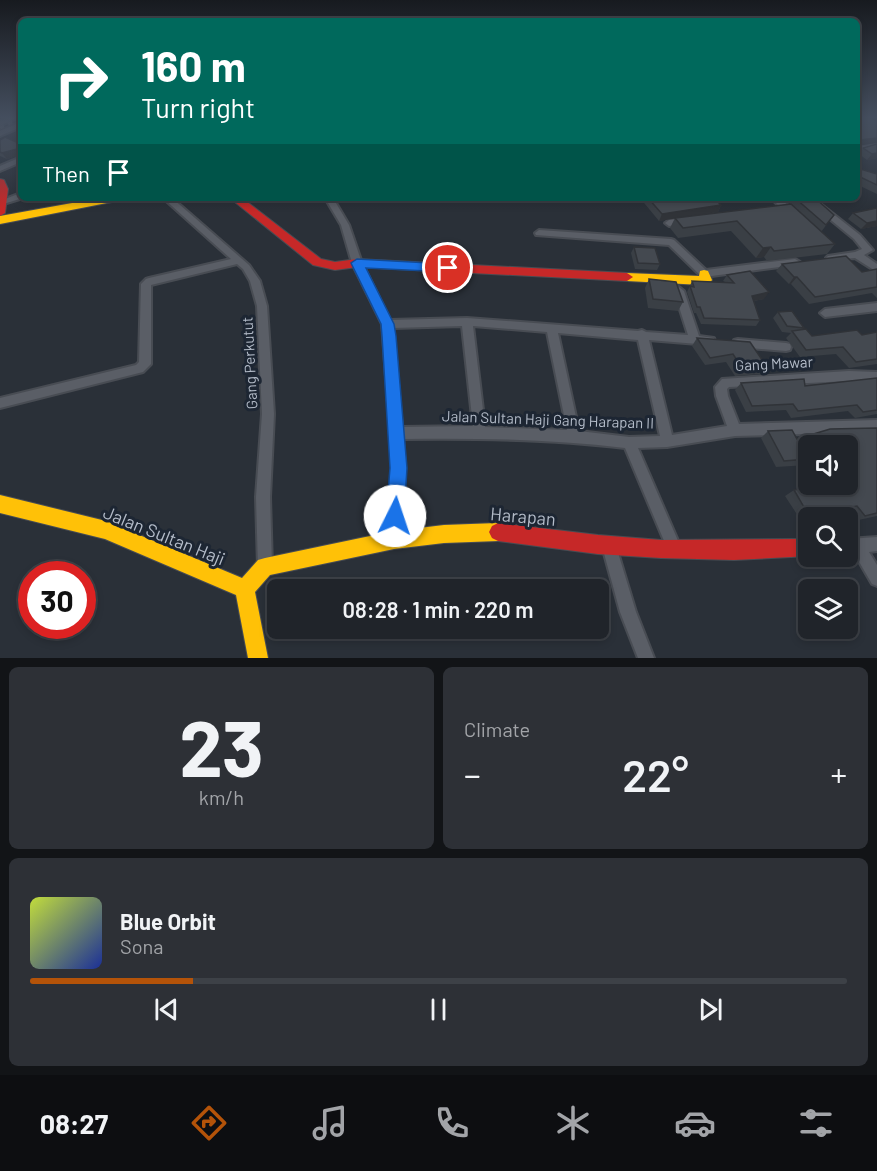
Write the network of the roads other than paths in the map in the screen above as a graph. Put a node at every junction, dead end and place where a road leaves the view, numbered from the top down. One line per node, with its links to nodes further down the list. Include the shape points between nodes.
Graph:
1 (18, 160): 2 (street)
2 (0, 169)
3 (0, 182): 11 (street)
4 (18, 198): 11 (street)
5 (83, 201): 14 (street)
6 (169, 201): 21 (street, Gang Perkutut)
7 (239, 201): 23 (street, via 317,262 335,266)
8 (331, 201): 23 (street, via 345,225)
9 (778, 201): 12 (street)
10 (812, 201): 19 (street, via 866,246 868,250)
11 (1, 208)
12 (786, 208): 13 (street); 16 (street)
13 (774, 210)
14 (0, 220)
15 (692, 220): 17 (street)
16 (801, 222)
17 (669, 223)
18 (539, 233): 25 (street, via 671,242)
19 (857, 255): 20 (street, via 836,254); 24 (street)
20 (818, 260)
21 (238, 261): 36 (street, via 148,281 145,364 139,369); 52 (street, Gang Perkutut, via 255,281 262,306 268,414 263,497)
22 (807, 261): 25 (street)
23 (357, 263): 26 (street); 30 (street)
24 (877, 269)
25 (704, 274): 26 (street, via 706,280)
26 (675, 279): 33 (street)
27 (877, 307): 28 (street)
28 (825, 313)
29 (467, 322): 30 (street); 31 (street); 39 (street)
30 (387, 324): 40 (street)
31 (552, 330): 32 (street); 41 (street)
32 (642, 334): 33 (street); 42 (street)
33 (695, 340): 34 (street)
34 (786, 347)
35 (877, 377): 38 (street, Gang Mawar, via 726,382 721,387 722,396)
36 (0, 403)
37 (877, 426): 38 (street, Jalan Sultan Haji Gang Harapan II)
38 (735, 430): 42 (street, Jalan Sultan Haji Gang Harapan II)
39 (480, 432): 40 (street, Jalan Sultan Haji Gang Harapan II); 41 (street, Jalan Sultan Haji Gang Harapan II)
40 (397, 433): 45 (street, via 399,468)
41 (574, 436): 43 (street, Jalan Sultan Haji Gang Harapan II)
42 (667, 441): 43 (street, Jalan Sultan Haji Gang Harapan II)
43 (629, 443): 50 (street)
44 (0, 504): 54 (street, Jalan Sultan Haji, via 106,530)
45 (393, 540): 48 (street, Harapan, via 501,532); 52 (street, Harapan)
46 (877, 544): 47 (street)
47 (858, 545)
48 (609, 546): 50 (street, Harapan); 56 (street)
49 (798, 548): 50 (street, Harapan)
50 (675, 551)
51 (858, 553): 53 (street)
52 (265, 567): 54 (street)
53 (877, 579)
54 (245, 589): 55 (street)
55 (258, 658)
56 (646, 658)

